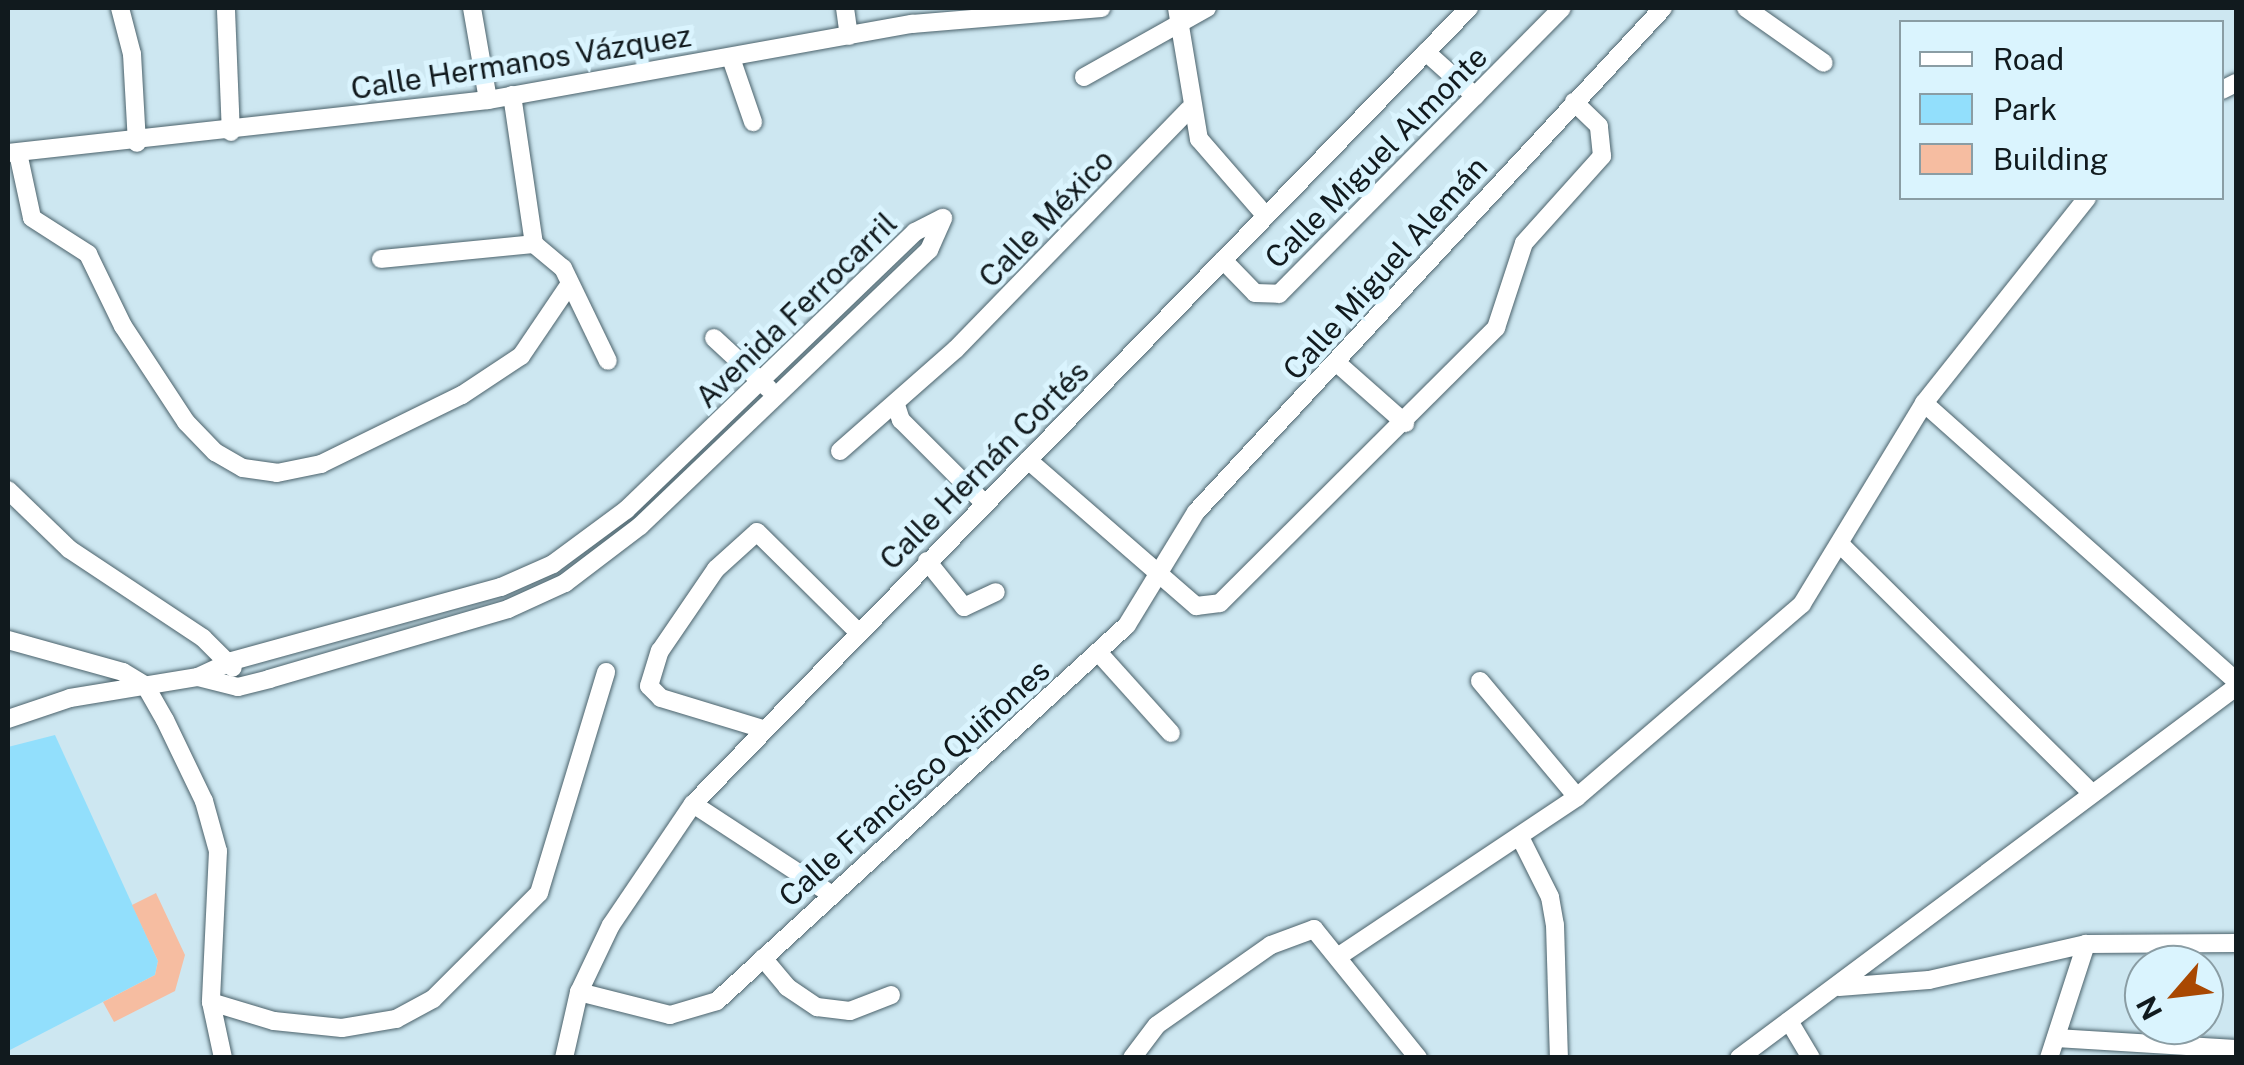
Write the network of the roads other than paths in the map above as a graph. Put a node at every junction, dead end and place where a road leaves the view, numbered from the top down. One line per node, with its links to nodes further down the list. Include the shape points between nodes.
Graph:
1 (120, 8): 24 (street, via 133,66)
2 (472, 8): 19 (street)
3 (845, 8): 12 (street)
4 (1101, 8): 11 (street, Calle Hermanos Vázquez)
5 (1469, 8): 13 (street, Calle Hernán Cortés)
6 (1562, 8): 18 (street, Calle Miguel Almonte)
7 (1663, 8): 20 (street, Calle Miguel Alemán)
8 (1746, 8): 15 (street)
9 (226, 10): 23 (street)
10 (1190, 11): 16 (street); 21 (street)
11 (954, 14): 12 (street, Calle Hermanos Vázquez)
12 (848, 36): 14 (street, Calle Hermanos Vázquez)
13 (1426, 52): 18 (street); 27 (street, Calle Hernán Cortés)
14 (730, 58): 17 (street, Calle Hermanos Vázquez); 22 (street)
15 (1824, 62)
16 (1084, 76)
17 (512, 95): 19 (street, Calle Hermanos Vázquez); 28 (street)
18 (1475, 96): 30 (street, Calle Miguel Almonte, via 1288,286 1268,297 1255,293)
19 (488, 100): 23 (street, Calle Hermanos Vázquez)
20 (1574, 102): 34 (street, Calle Miguel Alemán); 39 (street, via 1599,126 1602,156 1524,243 1496,328)
21 (1189, 109): 27 (street, via 1199,140); 38 (street, Calle México)
22 (753, 122)
23 (230, 132): 24 (street, Calle Hermanos Vázquez)
24 (137, 142): 25 (street, Calle Hermanos Vázquez)
25 (12, 153): 31 (street, via 32,218 88,254 123,326 186,422 215,452 243,468 277,472 321,464 494,377 521,356)
26 (2085, 200): 37 (street)
27 (1266, 216): 30 (street, Calle Hernán Cortés)
28 (534, 244): 29 (street); 31 (street, via 554,258)
29 (381, 260)
30 (1223, 260): 41 (street, Calle Hernán Cortés)
31 (569, 285): 33 (street)
32 (714, 338): 35 (street)
33 (608, 361)
34 (1336, 362): 39 (street); 48 (street, Calle Miguel Alemán, via 1186,524)
35 (761, 381): 36 (street); 36 (street, Avenida Ferrocarril, via 915,232 944,218 929,250); 45 (street, Avenida Ferrocarril)
36 (775, 396): 47 (street, Avenida Ferrocarril)
37 (1924, 403): 44 (street); 57 (street)
38 (896, 404): 40 (street, Calle México); 43 (street, via 902,420)
39 (1405, 423): 48 (street, via 1220,603 1196,606)
40 (840, 451)
41 (1028, 460): 43 (street, Calle Hernán Cortés); 48 (street)
42 (8, 490): 53 (street, via 70,550)
43 (984, 504): 46 (street, Calle Hernán Cortés)
44 (1843, 546): 63 (street); 64 (street, via 1818,585 1768,637)
45 (579, 547): 47 (street); 53 (street, Avenida Ferrocarril, via 501,587)
46 (927, 561): 49 (street, via 964,606); 50 (street, Calle Hernán Cortés)
47 (592, 564): 59 (street, Avenida Ferrocarril, via 508,610)
48 (1157, 572): 52 (street, Calle Francisco Quiñones, via 1140,609)
49 (996, 592)
50 (857, 631): 61 (street, Calle Hernán Cortés); 61 (street, via 756,532 716,569 678,619 650,686 661,698)
51 (8, 640): 58 (street)
52 (1098, 652): 62 (street); 67 (street, Calle Francisco Quiñones)
53 (232, 661): 55 (street, Avenida Ferrocarril); 59 (street)
54 (606, 672): 75 (street, via 538,892 433,999 396,1019 342,1028 274,1022)
55 (198, 677): 58 (street, Avenida Ferrocarril); 59 (street, Avenida Ferrocarril)
56 (1480, 681): 64 (street)
57 (2236, 684): 63 (street)
58 (145, 685): 60 (street, Avenida Ferrocarril); 75 (street, via 204,801 218,851)
59 (238, 686)
60 (8, 718)
61 (763, 729): 65 (street, Calle Hernán Cortés)
62 (1172, 733)
63 (2091, 792): 72 (street)
64 (1577, 797): 66 (street)
65 (693, 804): 67 (street); 73 (street, Calle Hernán Cortés, via 640,874)
66 (1521, 839): 70 (street); 83 (street, via 1556,925)
67 (832, 895): 71 (street, Calle Francisco Quiñones)
68 (2086, 944): 69 (street); 72 (street, via 1928,980); 77 (street)
69 (2236, 944)
70 (1339, 956): 81 (street, via 1314,929 1288,934 1157,1025); 82 (street, via 1372,1007)
71 (763, 958): 73 (street, Calle Francisco Quiñones, via 716,1001 686,1014); 74 (street, via 787,987 817,1007 850,1011)
72 (1838, 987): 76 (street)
73 (580, 992): 80 (street, Calle Hernán Cortés)
74 (890, 995)
75 (210, 1002): 79 (street)
76 (1790, 1020): 84 (street); 85 (street)
77 (2056, 1038): 78 (street); 86 (street)
78 (2236, 1049)
79 (224, 1058)
80 (564, 1058)
81 (1132, 1058)
82 (1418, 1058)
83 (1559, 1058)
84 (1739, 1058)
85 (1811, 1058)
86 (2049, 1058)

